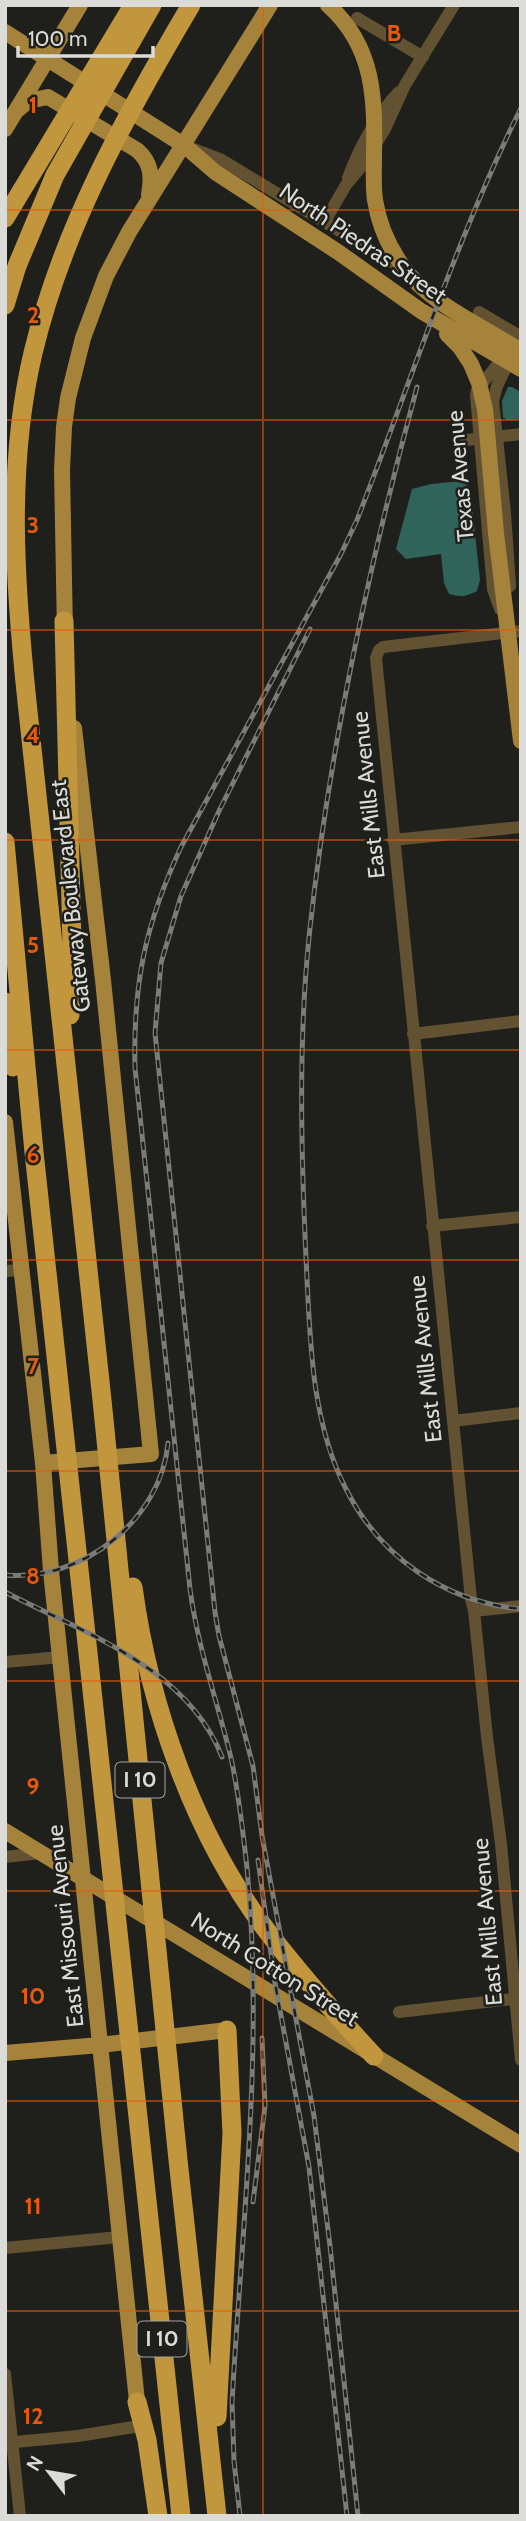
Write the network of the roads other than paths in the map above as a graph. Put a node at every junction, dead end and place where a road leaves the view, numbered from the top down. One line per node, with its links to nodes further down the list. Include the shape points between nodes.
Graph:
1 (80, 5): 11 (main road)
2 (152, 5): 14 (highway, via 120,60)
3 (191, 5): 38 (highway, I 10, via 102,163 55,278 26,394 16,484 18,608)
4 (270, 5): 15 (main road, Gateway Boulevard East)
5 (328, 5): 24 (main road, North Piedras Street, via 357,41 372,82 375,200 393,250 410,275 433,296)
6 (454, 5): 10 (street)
7 (133, 9): 14 (highway)
8 (357, 18): 10 (street)
9 (5, 32): 11 (main road, North Piedras Street)
10 (423, 57): 18 (street, via 385,130)
11 (48, 58): 12 (main road); 15 (main road, North Piedras Street)
12 (16, 111): 13 (main road); 16 (main road, via 28,101 48,97 137,150 151,169)
13 (5, 129)
14 (62, 140): 17 (highway); 20 (highway)
15 (185, 146): 16 (main road, Gateway Boulevard East); 18 (street, North Piedras Street, via 220,159); 21 (main road, North Piedras Street, via 215,172)
16 (147, 205): 29 (main road, Gateway Boulevard East, via 94,305 68,398 62,470)
17 (5, 218)
18 (325, 221): 19 (street, North Piedras Street)
19 (391, 262)
20 (5, 305)
21 (421, 311): 25 (main road, North Piedras Street); 30 (main road, via 460,347 479,383 496,533)
22 (479, 312): 23 (street)
23 (521, 337): 27 (street, Texas Avenue, via 494,397); 28 (street, Texas Avenue, via 477,390)
24 (521, 351)
25 (521, 369)
26 (521, 434): 27 (street)
27 (497, 437): 28 (street); 30 (street, Texas Avenue)
28 (473, 440): 30 (street, Texas Avenue, via 493,589)
29 (64, 621): 38 (highway, via 72,946); 47 (main road, Gateway Boulevard East, via 151,1454)
30 (515, 632): 31 (main road, Texas Avenue); 33 (street, East Mills Avenue, via 383,647 377,653)
31 (521, 741)
32 (521, 827): 33 (street)
33 (393, 840): 37 (street, East Mills Avenue)
34 (5, 842): 40 (highway, I 10)
35 (5, 1002): 40 (highway, via 19,1117)
36 (521, 1021): 37 (street)
37 (413, 1034): 42 (street, East Mills Avenue)
38 (67, 1090): 44 (highway, I 10)
39 (5, 1122): 43 (main road, East Missouri Avenue)
40 (34, 1152): 75 (highway, I 10)
41 (521, 1217): 42 (street)
42 (432, 1226): 46 (street, East Mills Avenue)
43 (13, 1270): 47 (main road, East Missouri Avenue)
44 (102, 1400): 62 (highway, via 120,1468 141,1634 177,1761 227,1870 266,1929); 71 (highway, I 10)
45 (521, 1413): 46 (street)
46 (453, 1421): 49 (street, East Mills Avenue)
47 (43, 1463): 50 (main road, East Missouri Avenue)
48 (521, 1606): 49 (street)
49 (474, 1611): 57 (street, East Mills Avenue)
50 (61, 1657): 51 (street); 53 (main road, East Missouri Avenue)
51 (5, 1662)
52 (5, 1831): 54 (main road, North Cotton Street)
53 (78, 1834): 54 (main road, via 69,1849); 56 (main road, East Missouri Avenue)
54 (41, 1853): 55 (street); 56 (main road, North Cotton Street)
55 (5, 1857)
56 (82, 1878): 60 (main road, East Missouri Avenue); 62 (main road, North Cotton Street)
57 (518, 1999): 58 (street); 63 (street, East Mills Avenue)
58 (399, 2011)
59 (227, 2030): 60 (main road); 71 (highway, via 232,2133)
60 (100, 2045): 61 (main road); 65 (main road, East Missouri Avenue)
61 (5, 2053)
62 (374, 2056): 64 (main road, North Cotton Street)
63 (521, 2060)
64 (521, 2145)
65 (119, 2237): 66 (street); 68 (main road, East Missouri Avenue)
66 (5, 2248)
67 (5, 2374): 70 (street)
68 (137, 2402): 69 (main road, East Missouri Avenue); 74 (highway)
69 (140, 2427): 70 (street); 73 (main road, East Missouri Avenue)
70 (9, 2442): 72 (street)
71 (214, 2488): 76 (highway, I 10)
72 (20, 2516)
73 (149, 2516)
74 (158, 2516)
75 (181, 2516)
76 (217, 2516)

